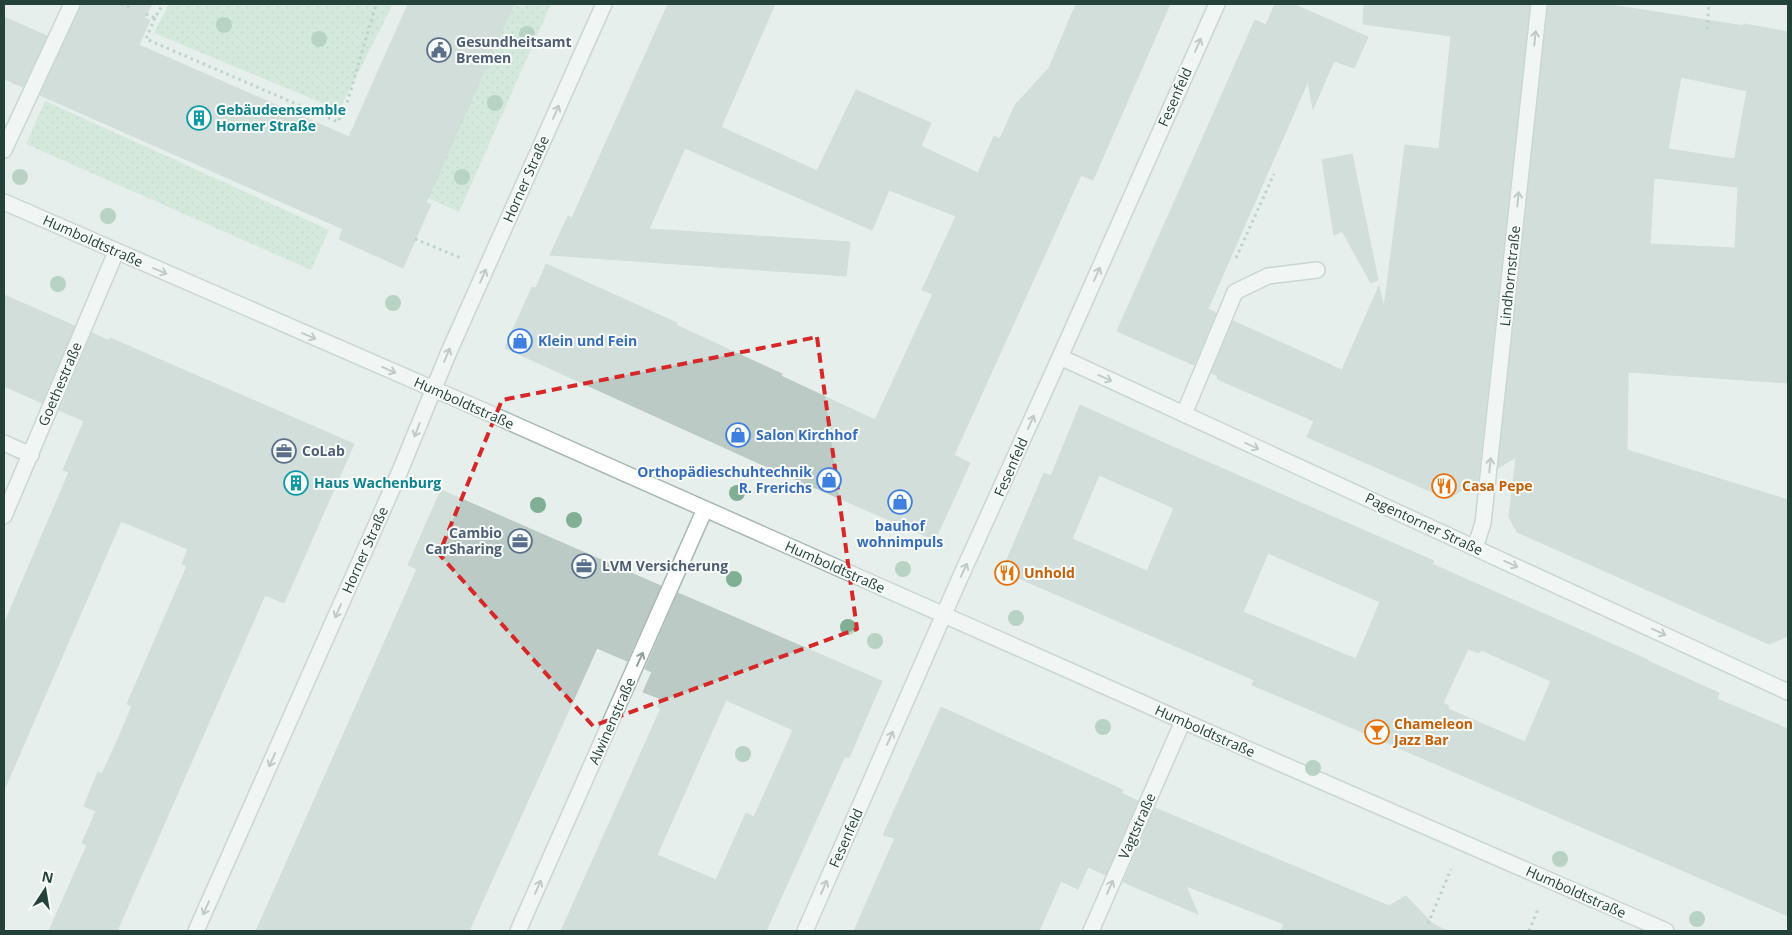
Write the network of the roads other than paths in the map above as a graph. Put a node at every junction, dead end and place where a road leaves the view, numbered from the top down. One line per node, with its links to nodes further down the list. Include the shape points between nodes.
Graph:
1 (72, 4): 5 (street)
2 (604, 4): 10 (street, Horner Straße, one-way to 2)
3 (1217, 4): 9 (street, Fesenfeld, one-way to 3)
4 (1539, 4): 16 (street, Lindhornstraße, one-way to 4, via 1484,523)
5 (4, 150)
6 (4, 202): 7 (street, Humboldtstraße)
7 (116, 252): 10 (street, Humboldtstraße, one-way to 10); 13 (street, Goethestraße)
8 (1317, 270): 11 (street, via 1268,276 1235,292)
9 (1060, 357): 11 (street, Pagentorner Straße, one-way to 11); 17 (street, Fesenfeld, one-way to 9)
10 (433, 390): 14 (street, Humboldtstraße); 20 (street, Horner Straße, one-way to 20)
11 (1184, 414): 16 (street, Pagentorner Straße, one-way to 16)
12 (4, 443): 13 (street)
13 (31, 455): 15 (street, Goethestraße)
14 (706, 509): 17 (street, Humboldtstraße); 21 (street, Alwinenstraße, one-way to 14)
15 (4, 516)
16 (1475, 548): 18 (street, Pagentorner Straße, one-way to 18)
17 (944, 615): 19 (street, Humboldtstraße); 22 (street, Fesenfeld, one-way to 17)
18 (1787, 689)
19 (1183, 721): 23 (street, Vagtstraße, one-way to 19); 24 (street, Humboldtstraße)
20 (196, 931)
21 (518, 931)
22 (805, 931)
23 (1091, 931)
24 (1666, 931)

